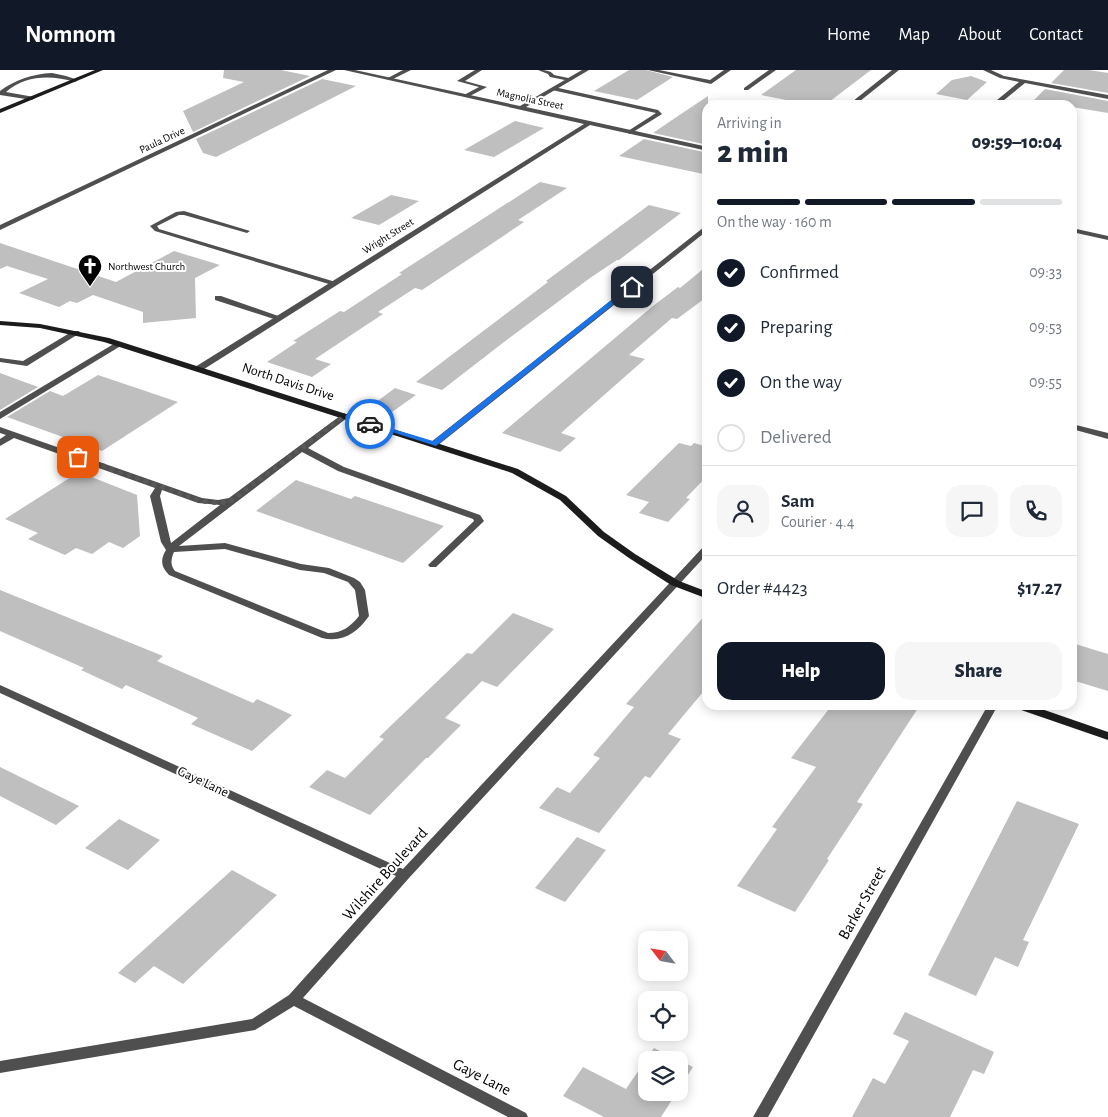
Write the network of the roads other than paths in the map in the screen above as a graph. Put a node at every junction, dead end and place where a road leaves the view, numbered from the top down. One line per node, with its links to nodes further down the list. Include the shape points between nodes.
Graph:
1 (99, 70): 14 (street)
2 (333, 70): 30 (street, Paula Drive)
3 (347, 70): 13 (street, Magnolia Street)
4 (408, 70): 13 (street)
5 (479, 70): 20 (street, via 460,81 484,87)
6 (541, 70): 15 (street)
7 (586, 70): 15 (street)
8 (652, 70): 9 (street, via 711,82)
9 (728, 70)
10 (773, 70): 18 (street)
11 (896, 70): 23 (street)
12 (986, 70): 16 (street)
13 (389, 79): 20 (street, Magnolia Street)
14 (76, 80): 19 (street, via 49,75 17,83); 22 (street)
15 (570, 80): 17 (street)
16 (1024, 81): 21 (street); 24 (street)
17 (554, 89): 25 (street); 28 (street, via 658,112)
18 (746, 89)
19 (2, 92): 22 (street)
20 (466, 96): 25 (street, Magnolia Street)
21 (1108, 97)
22 (32, 98): 26 (street)
23 (857, 100)
24 (1000, 100)
25 (521, 108): 27 (street, Magnolia Street)
26 (0, 111)
27 (589, 123): 28 (street, Magnolia Street); 35 (street, Wright Street)
28 (630, 132): 29 (street, Magnolia Street)
29 (702, 148)
30 (0, 228)
31 (247, 231): 35 (street, via 184,214 153,226 157,230)
32 (702, 231): 50 (street)
33 (1077, 231): 34 (street)
34 (1108, 238)
35 (336, 283): 37 (street, Wright Street)
36 (218, 298): 37 (street)
37 (280, 318): 42 (street, Wright Street)
38 (0, 323): 39 (street, North Davis Drive)
39 (76, 333): 40 (street, North Davis Drive); 41 (street, via 24,364)
40 (120, 344): 42 (street, North Davis Drive); 43 (street)
41 (0, 360)
42 (198, 369): 44 (street, North Davis Drive)
43 (0, 416)
44 (344, 416): 50 (street, North Davis Drive); 51 (street)
45 (1077, 427): 48 (street)
46 (0, 430): 47 (street)
47 (14, 434): 49 (street); 52 (street)
48 (1108, 436)
49 (0, 443)
50 (434, 444): 57 (street, North Davis Drive, via 515,471 563,498 601,534)
51 (302, 448): 53 (street); 56 (street, via 341,469 478,517 479,521)
52 (160, 486): 53 (street, via 201,501); 54 (street, via 155,496)
53 (231, 501): 54 (street)
54 (170, 550): 54 (street, via 165,562 172,574 326,636 349,633 364,616 356,584 326,570 300,567 225,546)
55 (702, 554): 57 (street, Wilshire Boulevard)
56 (433, 566)
57 (675, 583): 58 (street, North Davis Drive); 63 (street, Wilshire Boulevard)
58 (702, 594)
59 (0, 689): 63 (street, Gaye Lane)
60 (990, 710): 67 (street, Barker Street)
61 (1033, 710): 62 (street)
62 (1108, 736)
63 (405, 875): 64 (street, Wilshire Boulevard)
64 (294, 999): 65 (street, Wilshire Boulevard, via 254,1024); 66 (street, Gaye Lane)
65 (0, 1067)
66 (521, 1117)
67 (760, 1117)

